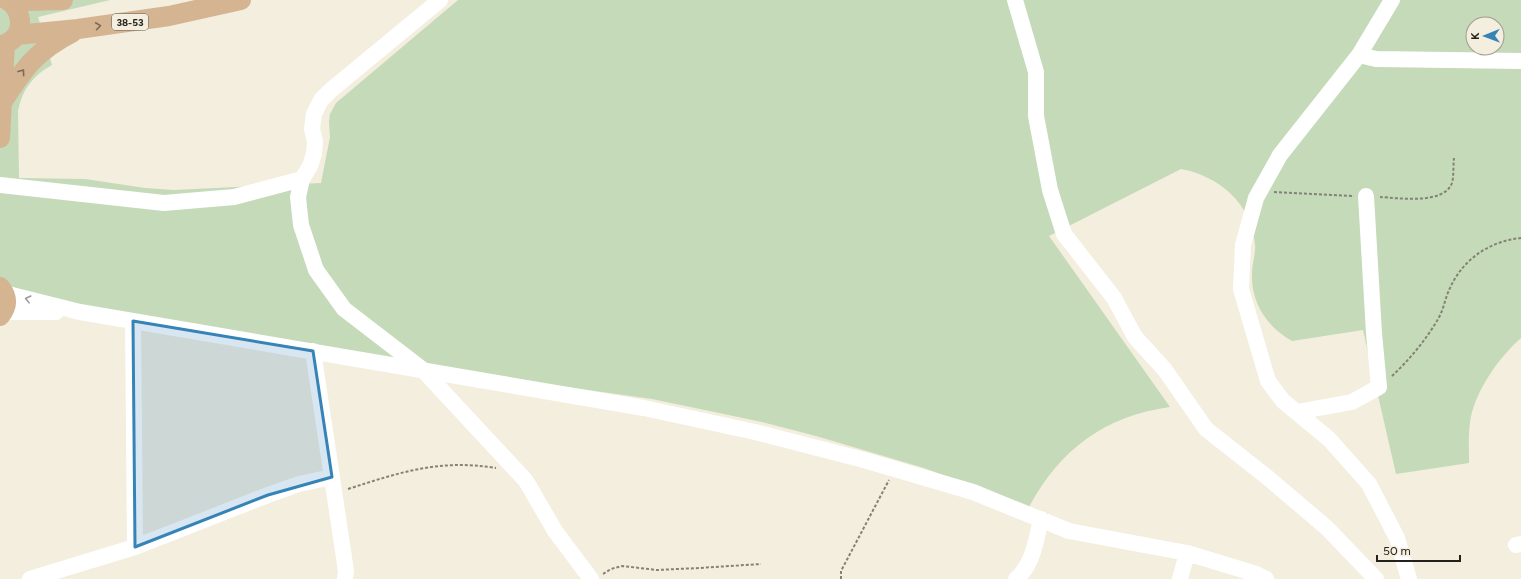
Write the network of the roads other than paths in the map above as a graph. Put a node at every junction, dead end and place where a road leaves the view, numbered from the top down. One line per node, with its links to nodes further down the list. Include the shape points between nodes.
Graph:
1 (7, 0): 2 (main road); 8 (main road, via 19,12 21,20 20,27)
2 (63, 0)
3 (241, 0): 7 (main road, 38-53, one-way to 3, via 169,16)
4 (440, 0): 13 (street, via 321,100 314,114 312,129 315,141 314,154)
5 (1015, 0): 31 (street, via 1036,72 1036,116 1050,190 1064,234 1114,298 1135,337 1165,370 1206,429 1268,477 1327,528)
6 (1392, 0): 9 (street)
7 (78, 29): 8 (main road, 38-53); 11 (main road, one-way to 7, via 34,58)
8 (7, 41): 11 (main road)
9 (1359, 55): 10 (street, via 1376,59); 20 (street, via 1280,155 1256,198 1243,245 1241,289 1262,363 1268,381 1283,401)
10 (1521, 61)
11 (1, 104): 12 (main road)
12 (0, 138)
13 (302, 179): 14 (street, via 234,197 164,203); 19 (street, via 298,197 301,225 316,270 344,309)
14 (0, 185)
15 (1366, 196): 20 (street, via 1379,387 1352,402)
16 (2, 302): 17 (street)
17 (133, 321): 18 (street); 23 (street)
18 (314, 350): 19 (street); 21 (street)
19 (422, 369): 22 (street, via 644,408 755,432 973,492); 25 (street, via 526,481 554,531)
20 (1297, 412): 32 (street, via 1329,439 1369,484 1396,538)
21 (332, 477): 23 (street, via 268,494); 27 (street, via 346,571)
22 (1041, 520): 24 (street, via 1069,531); 28 (street, via 1030,560)
23 (135, 547): 26 (street)
24 (1187, 553): 29 (street); 30 (street)
25 (595, 578)
26 (30, 579)
27 (345, 579)
28 (1016, 579)
29 (1180, 579)
30 (1266, 579)
31 (1376, 579)
32 (1409, 579)

